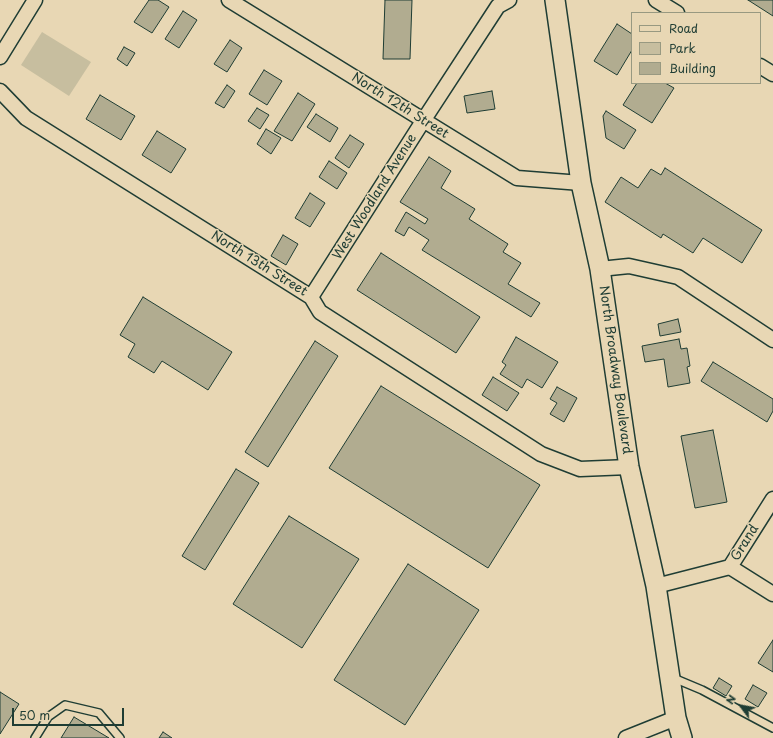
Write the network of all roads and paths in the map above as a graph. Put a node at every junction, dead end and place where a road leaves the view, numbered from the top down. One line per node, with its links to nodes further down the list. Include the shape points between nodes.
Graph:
1 (35, 0): 7 (street)
2 (229, 0): 11 (street, North 12th Street)
3 (509, 0): 11 (street, West Woodland Avenue, via 498,6)
4 (555, 0): 12 (main road, North Broadway Boulevard)
5 (656, 0): 6 (street)
6 (675, 12)
7 (0, 57)
8 (761, 67): 9 (street)
9 (773, 74)
10 (0, 91): 14 (street, North 13th Street, via 26,118)
11 (423, 121): 12 (street, North 12th Street, via 517,178); 14 (street, West Woodland Avenue)
12 (581, 183): 13 (main road, North Broadway Boulevard)
13 (600, 269): 15 (street, via 629,266 678,277); 16 (main road, North Broadway Boulevard)
14 (311, 297): 16 (street, North 13th Street, via 320,312 541,454 580,469)
15 (773, 340)
16 (629, 468): 19 (main road, North Broadway Boulevard)
17 (773, 499): 18 (street, Grand)
18 (730, 567): 19 (street); 20 (street)
19 (656, 586): 21 (main road, North Broadway Boulevard)
20 (773, 594)
21 (670, 677): 22 (main road, North Broadway Boulevard); 23 (lane, via 702,690)
22 (676, 718): 26 (street); 27 (main road, North Broadway Boulevard)
23 (773, 728)
24 (35, 738): 25 (lane, via 48,717 65,705 99,714)
25 (120, 738)
26 (626, 738)
27 (682, 738)

